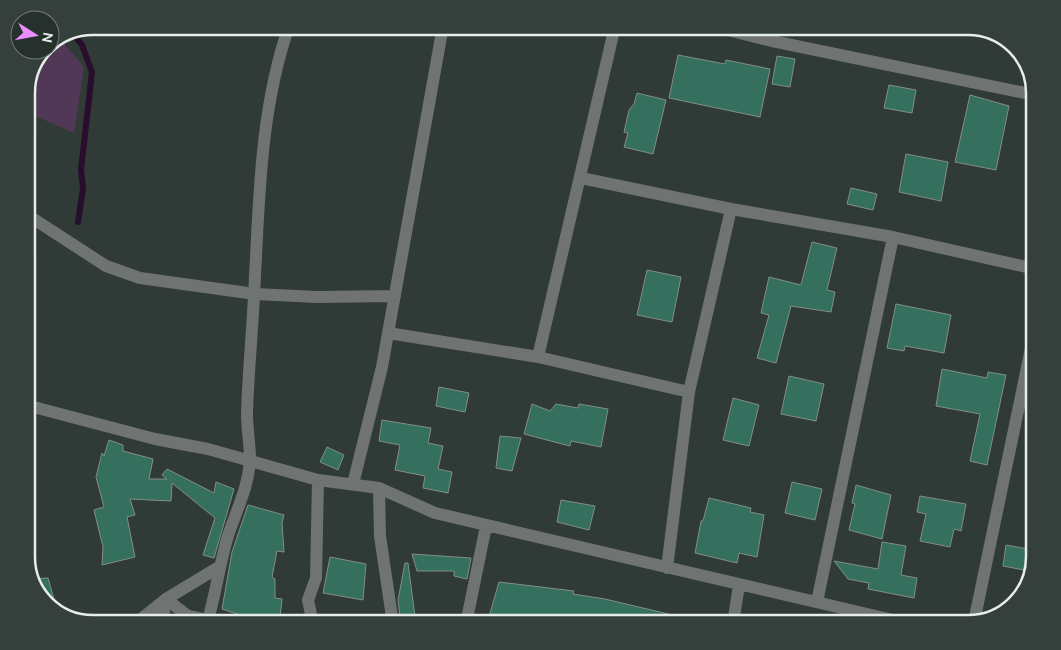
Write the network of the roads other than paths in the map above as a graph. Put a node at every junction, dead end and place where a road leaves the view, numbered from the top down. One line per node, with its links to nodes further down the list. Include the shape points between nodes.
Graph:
1 (287, 35): 13 (street, via 268,118)
2 (441, 35): 14 (street)
3 (613, 35): 8 (street)
4 (748, 35): 6 (street)
5 (773, 35): 6 (street)
6 (772, 41): 7 (street)
7 (1026, 93)
8 (581, 178): 9 (street); 16 (street)
9 (731, 209): 11 (street); 18 (street)
10 (35, 220): 13 (street, via 106,266 140,278)
11 (892, 237): 12 (street); 29 (street)
12 (1026, 266)
13 (255, 294): 14 (street); 20 (street, via 248,375)
14 (395, 296): 15 (street)
15 (388, 332): 16 (street); 22 (street)
16 (538, 357): 18 (street)
17 (1026, 372): 39 (street)
18 (689, 392): 26 (street)
19 (35, 407): 20 (street, via 155,440)
20 (250, 460): 21 (street); 25 (street, via 246,484)
21 (318, 480): 22 (street); 34 (street, via 316,578 308,600)
22 (353, 484): 23 (street)
23 (379, 488): 24 (street, via 435,514); 35 (street, via 380,536)
24 (486, 526): 26 (street); 36 (street)
25 (219, 567): 28 (street); 33 (street)
26 (667, 568): 27 (street)
27 (739, 585): 29 (street); 37 (street)
28 (166, 599): 30 (street); 31 (street); 32 (street)
29 (817, 602): 38 (street)
30 (146, 615)
31 (163, 615)
32 (187, 615)
33 (210, 615)
34 (311, 615)
35 (392, 615)
36 (468, 615)
37 (734, 615)
38 (872, 615)
39 (975, 615)

